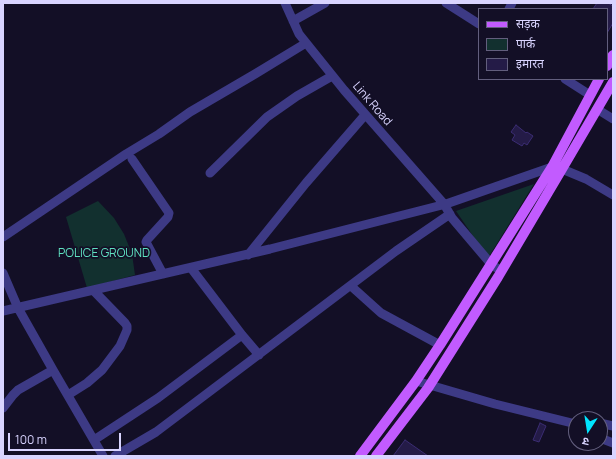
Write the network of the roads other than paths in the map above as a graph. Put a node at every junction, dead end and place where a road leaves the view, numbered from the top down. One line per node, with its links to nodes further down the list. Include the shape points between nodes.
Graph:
1 (285, 3): 4 (street, Link Road)
2 (325, 3): 4 (street)
3 (446, 3): 5 (street)
4 (293, 21): 6 (street, Link Road)
5 (478, 23)
6 (306, 43): 7 (street, Link Road); 22 (street, via 190,112)
7 (332, 76): 13 (street, Link Road); 18 (street, via 272,114)
8 (567, 80): 11 (street)
9 (598, 80): 11 (main road)
10 (613, 82): 12 (main road)
11 (590, 95): 16 (main road)
12 (597, 109): 14 (street); 17 (main road)
13 (365, 115): 20 (street, Link Road); 23 (street)
14 (613, 119)
15 (132, 159): 28 (street, via 169,213 146,242)
16 (552, 167): 17 (street); 20 (street); 24 (main road)
17 (562, 168): 19 (street); 26 (main road)
18 (210, 173)
19 (613, 195)
20 (444, 204): 21 (street, Link Road); 23 (street)
21 (450, 214): 24 (street, Link Road); 29 (street)
22 (3, 237)
23 (248, 255): 25 (street)
24 (493, 261): 26 (street, Link Road); 34 (main road)
25 (191, 268): 28 (street); 33 (street)
26 (502, 269): 38 (main road)
27 (3, 273): 31 (street)
28 (162, 274): 30 (street)
29 (350, 286): 34 (street, via 381,313); 35 (street)
30 (93, 290): 31 (street); 39 (street, via 125,323 127,330 120,346 102,370)
31 (18, 308): 32 (street); 36 (street)
32 (3, 311)
33 (242, 335): 35 (street); 42 (street, via 158,398)
34 (440, 345): 37 (main road)
35 (259, 355): 44 (street, via 156,432)
36 (53, 370): 39 (street); 40 (street, via 18,390)
37 (416, 381): 38 (street); 45 (main road)
38 (430, 386): 41 (street); 46 (main road)
39 (68, 395): 42 (street)
40 (3, 408)
41 (568, 422)
42 (94, 440): 43 (street)
43 (104, 456)
44 (115, 456)
45 (360, 456)
46 (376, 456)

